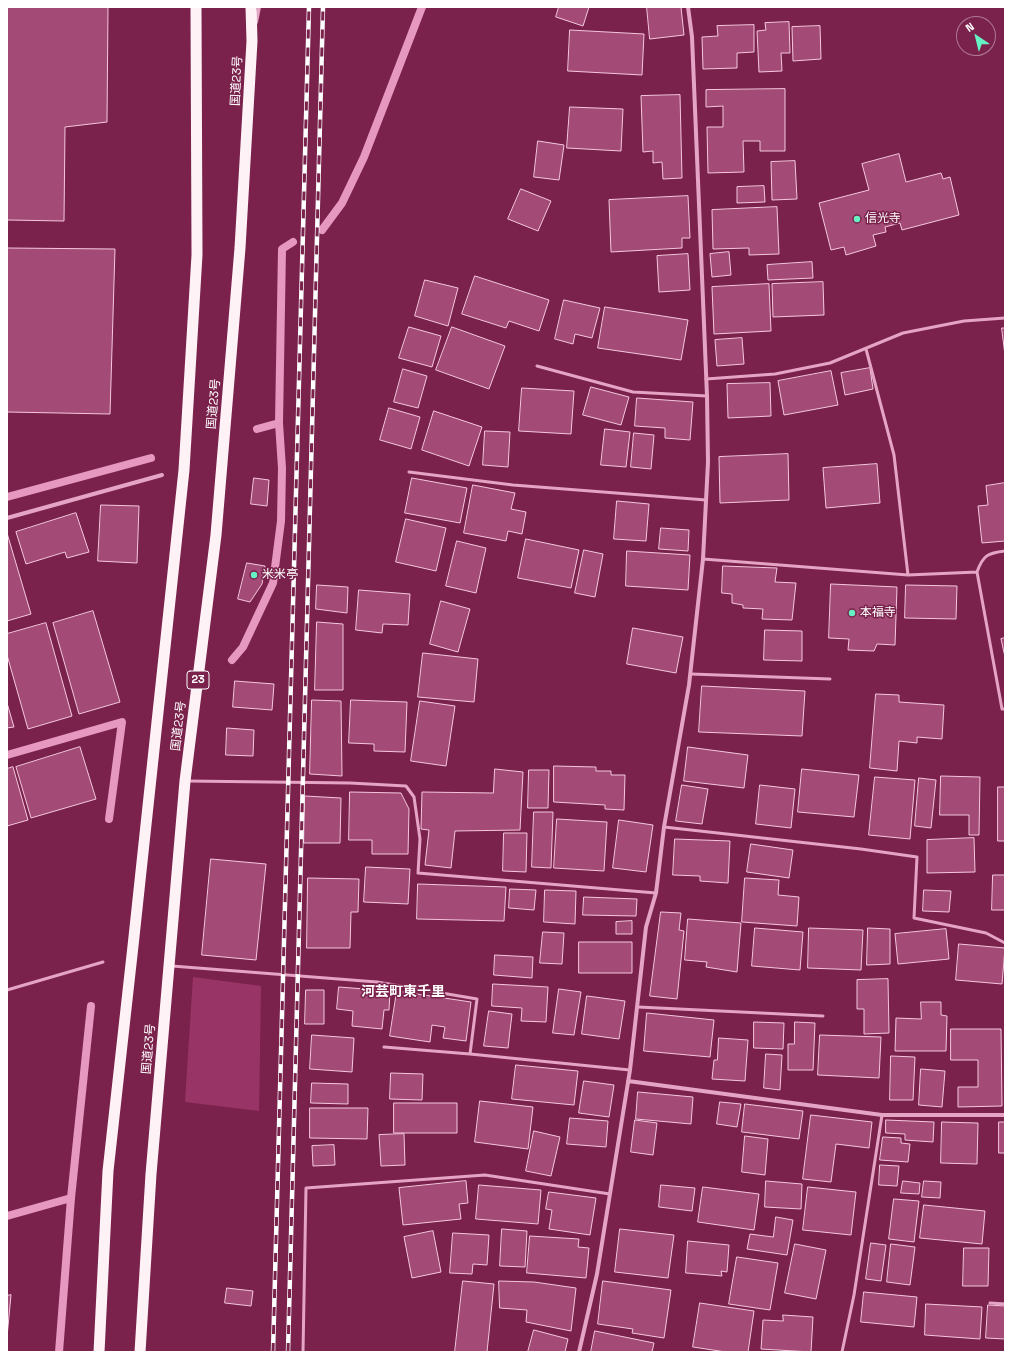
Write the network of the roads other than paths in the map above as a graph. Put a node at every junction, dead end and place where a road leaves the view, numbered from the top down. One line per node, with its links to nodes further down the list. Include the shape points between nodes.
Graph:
1 (196, 7): 40 (highway, 国道23号, via 197,255 184,470 108,1171)
2 (251, 7): 5 (highway, 国道23号 / 23)
3 (259, 7): 5 (street)
4 (688, 7): 9 (street, via 692,45)
5 (252, 41): 22 (highway, 国道23号 / 23, via 240,248 216,535)
6 (1005, 318): 7 (lane, via 964,321 903,333)
7 (866, 349): 9 (lane, via 830,363 775,374); 18 (lane, via 894,455)
8 (537, 366): 10 (lane, via 633,392)
9 (706, 379): 10 (street)
10 (707, 396): 13 (street)
11 (409, 472): 13 (lane, via 513,485)
12 (162, 475): 14 (street)
13 (706, 500): 16 (street)
14 (7, 518)
15 (1005, 551): 17 (lane, via 992,553 981,560)
16 (703, 559): 18 (lane); 19 (street)
17 (977, 572): 18 (lane); 21 (lane, via 1002,709)
18 (908, 575)
19 (691, 674): 20 (lane); 23 (street)
20 (830, 679)
21 (1005, 709)
22 (185, 781): 24 (lane, via 406,786 414,797 420,839 418,873); 27 (highway, 国道23号 / 23)
23 (664, 827): 24 (street); 25 (lane, via 917,857 914,918 986,934)
24 (656, 893): 29 (street, via 646,927)
25 (1005, 943)
26 (103, 962): 28 (lane)
27 (170, 966): 32 (lane, via 377,982 477,999); 41 (highway, 国道23号 / 23, via 151,1174)
28 (7, 990)
29 (638, 1006): 30 (lane); 33 (street)
30 (823, 1016)
31 (384, 1047): 32 (lane)
32 (470, 1054): 33 (lane)
33 (630, 1070): 34 (street)
34 (628, 1081): 35 (street); 37 (street)
35 (882, 1115): 36 (street); 44 (lane, via 854,1295)
36 (1005, 1115)
37 (610, 1194): 42 (lane, via 486,1175 306,1188); 43 (street, via 598,1274)
38 (990, 1303): 39 (lane)
39 (1005, 1304)
40 (100, 1352)
41 (140, 1352)
42 (303, 1352)
43 (579, 1352)
44 (842, 1352)

